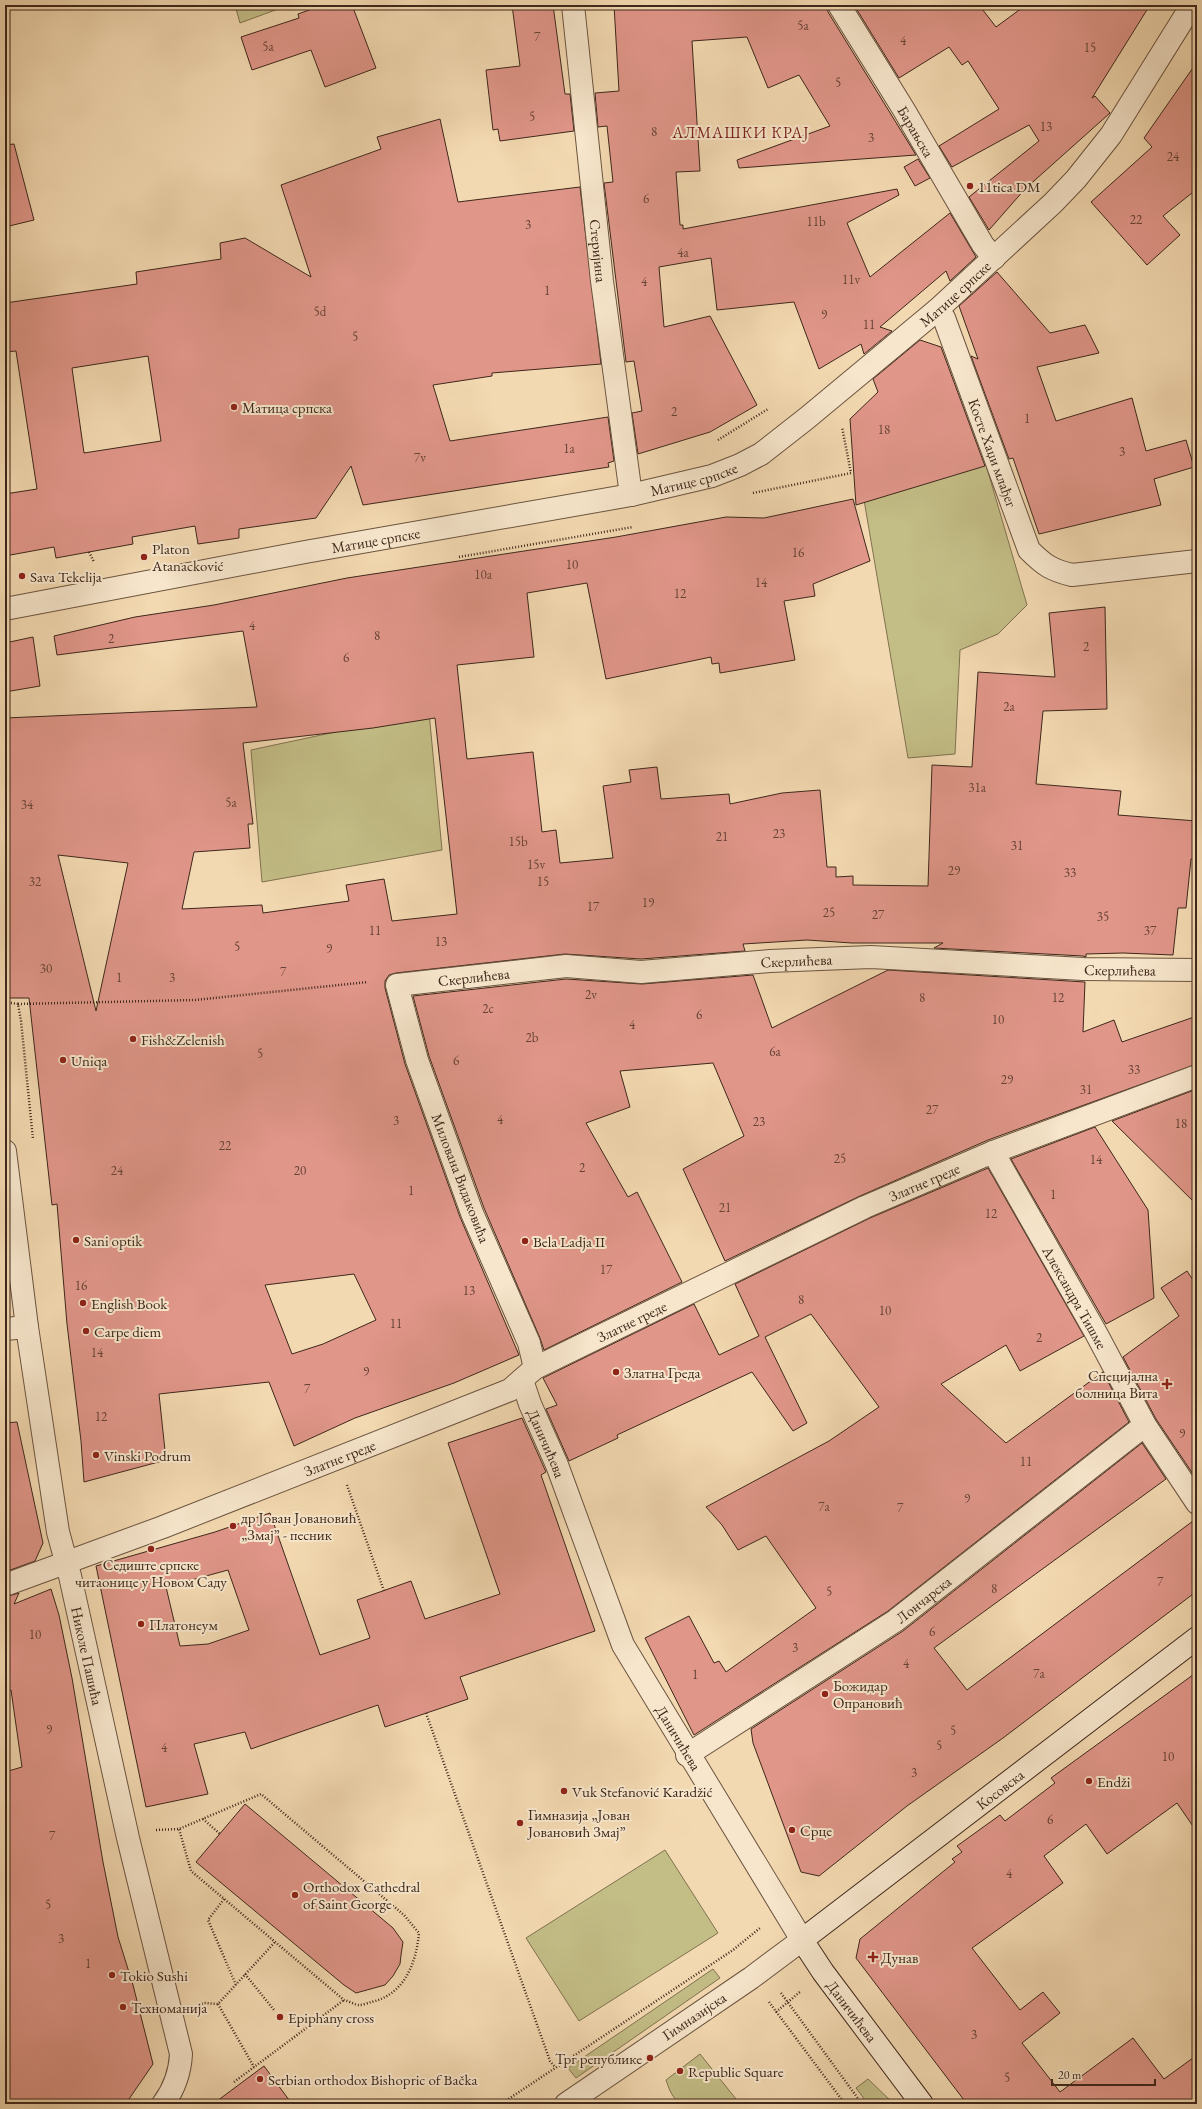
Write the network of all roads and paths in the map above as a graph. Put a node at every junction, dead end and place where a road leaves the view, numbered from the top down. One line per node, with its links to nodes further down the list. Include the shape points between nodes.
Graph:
1 (573, 5): 8 (street, Стеријина, via 602,281)
2 (839, 5): 4 (street, Барањска, via 983,244)
3 (1192, 5): 4 (street, Матице српске, via 1111,135 1076,179)
4 (994, 258): 5 (street, Матице српске)
5 (937, 310): 8 (street, Матице српске, via 761,454 712,476); 10 (street, Косте Хаџи млађег, via 944,318 1030,550 1044,565 1072,575)
6 (841, 420): 7 (path, via 851,473)
7 (752, 493)
8 (631, 495): 12 (street, Матице српске)
9 (89, 552): 11 (path)
10 (1197, 561)
11 (97, 567)
12 (5, 608)
13 (1197, 970): 14 (street, Скерлићева, via 1083,969 871,956 770,961 641,972 566,966)
14 (397, 985): 15 (path, via 390,979 195,1000); 21 (street, Милована Видаковића, via 417,1060 472,1213 529,1343)
15 (18, 1004)
16 (1197, 1076): 18 (street, Златне греде)
17 (5, 1151): 19 (street, Николе Пашића)
18 (993, 1152): 21 (street, Златне греде, via 865,1208); 22 (street, Александра Тишме)
19 (27, 1327): 20 (street); 25 (street, Николе Пашића, via 58,1532)
20 (5, 1329)
21 (528, 1374): 23 (street, Златне греде, via 510,1390); 30 (street, Даничићева, via 530,1404 557,1464 623,1645)
22 (1145, 1425): 24 (street, Александра Тишме); 30 (street, Лончарска, via 895,1621)
23 (338, 1459): 25 (street, Златне греде); 27 (path)
24 (1197, 1503)
25 (66, 1562): 26 (street, Златне греде); 53 (street, Николе Пашића, via 128,1838 181,2054 180,2072 172,2092)
26 (5, 1585)
27 (384, 1591)
28 (1197, 1638): 37 (street, Косовска)
29 (426, 1713): 51 (path)
30 (688, 1754): 37 (street, Даничићева)
31 (203, 1819): 32 (path); 34 (path); 44 (path, via 261,1794 404,1914 419,1933 417,1954 410,1973 398,1989 381,2000 359,2005)
32 (179, 1829): 33 (path); 35 (path, via 191,1871)
33 (153, 1830)
34 (220, 1834)
35 (224, 1899): 38 (path); 41 (path, via 208,1920)
36 (766, 1924): 51 (path, via 733,1950)
37 (802, 1940): 39 (street, Гимназијска); 58 (street, Даничићева, via 822,1972)
38 (275, 1942): 40 (path); 44 (path)
39 (762, 1969): 45 (path); 55 (street, Гимназијска)
40 (246, 1974): 41 (path); 48 (path)
41 (236, 1985): 47 (path)
42 (801, 1991): 45 (path)
43 (767, 1999): 49 (path)
44 (344, 2000): 50 (path)
45 (787, 2002): 49 (path); 57 (path)
46 (204, 2003): 47 (path)
47 (218, 2004): 50 (path)
48 (274, 2010)
49 (776, 2012): 56 (path)
50 (254, 2067): 52 (path)
51 (554, 2068): 54 (path)
52 (234, 2082)
53 (163, 2104)
54 (501, 2104)
55 (566, 2104)
56 (845, 2104)
57 (862, 2104)
58 (922, 2104)

